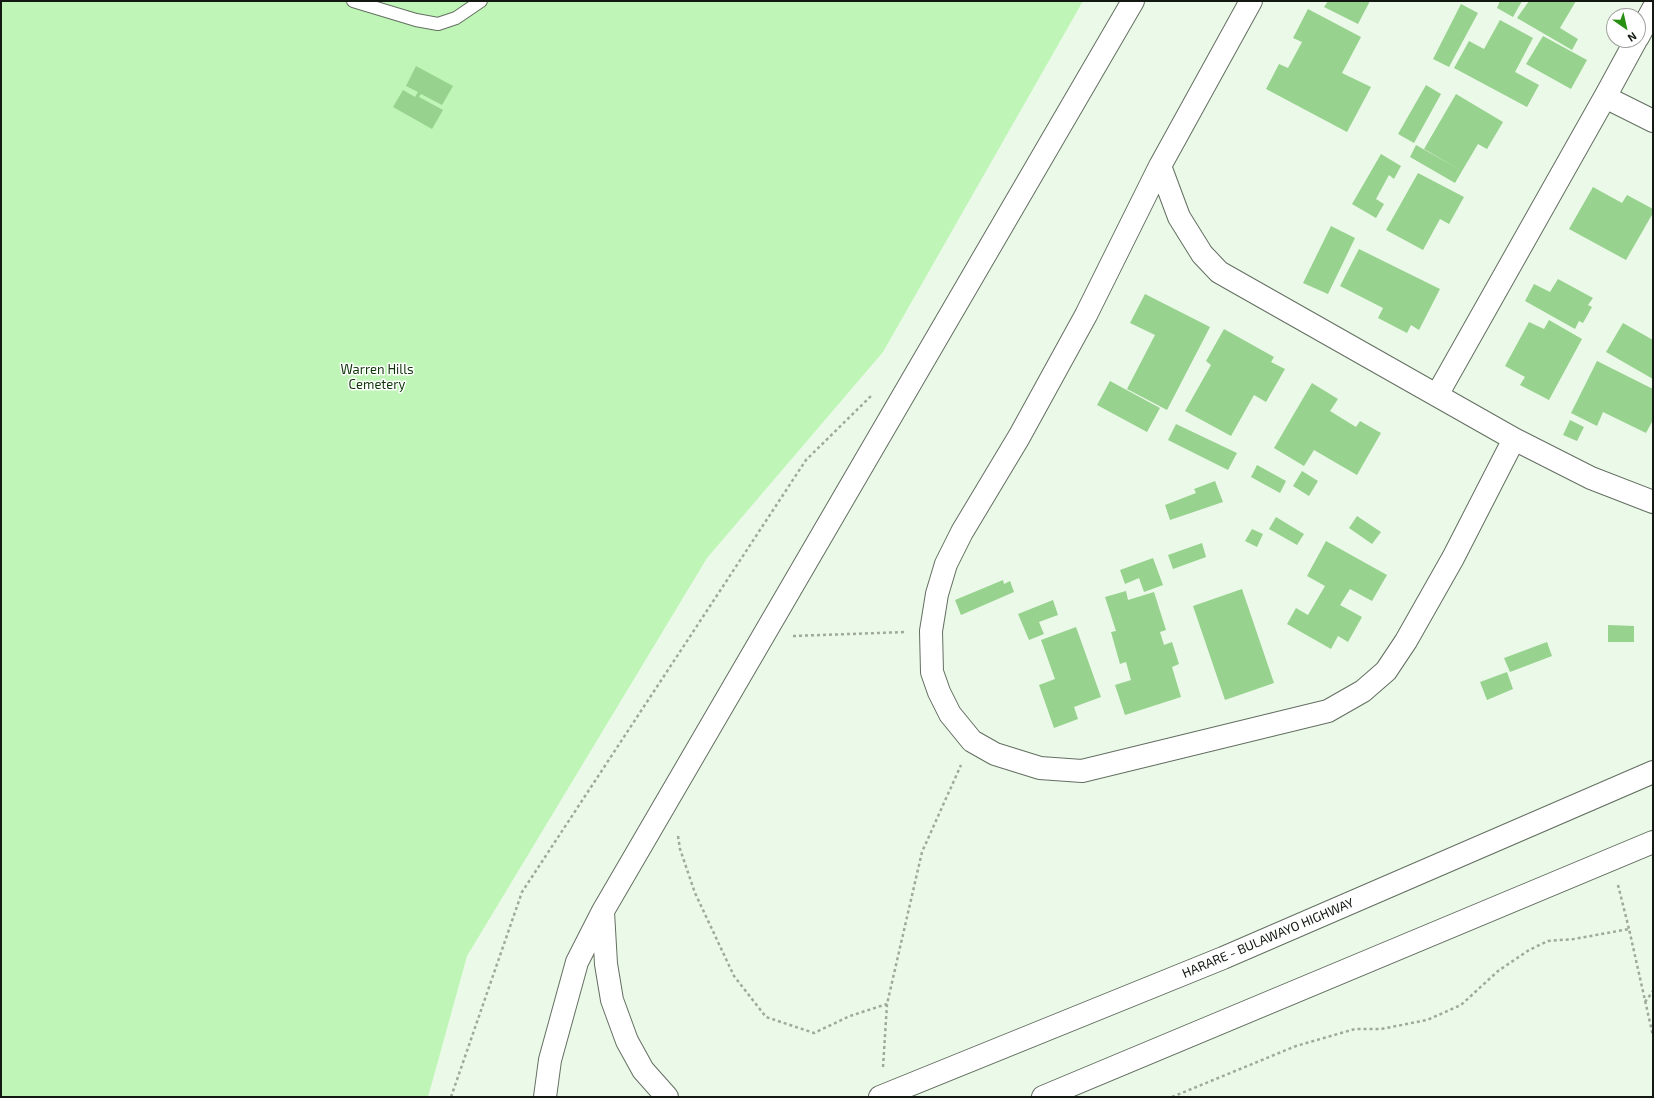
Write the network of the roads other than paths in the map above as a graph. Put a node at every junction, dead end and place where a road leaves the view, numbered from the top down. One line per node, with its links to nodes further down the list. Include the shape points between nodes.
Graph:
1 (353, 1): 2 (lane, via 438,24 456,18)
2 (481, 1)
3 (1133, 1): 16 (main road)
4 (1251, 1): 10 (main road)
5 (1653, 10): 6 (main road)
6 (1646, 23)
7 (1632, 48): 8 (main road)
8 (1605, 96): 9 (main road); 11 (main road)
9 (1653, 121)
10 (1160, 166): 11 (main road, via 1179,217 1202,254 1219,272); 12 (main road, via 1086,316 1019,437 962,532 946,564 936,594 930,631 932,672 950,714 972,741 995,754 1040,768 1082,771 1328,711 1363,691 1386,671 1453,558)
11 (1437, 395): 12 (main road)
12 (1514, 439): 13 (main road, via 1591,478)
13 (1653, 502)
14 (1653, 772): 19 (main road, HARARE - BULAWAYO HIGHWAY, via 1223,958)
15 (1653, 842): 20 (main road)
16 (603, 911): 17 (main road, via 577,962 550,1060); 18 (main road, via 606,964 612,1000 627,1041 643,1070)
17 (545, 1097)
18 (667, 1097)
19 (880, 1097)
20 (1043, 1097)

